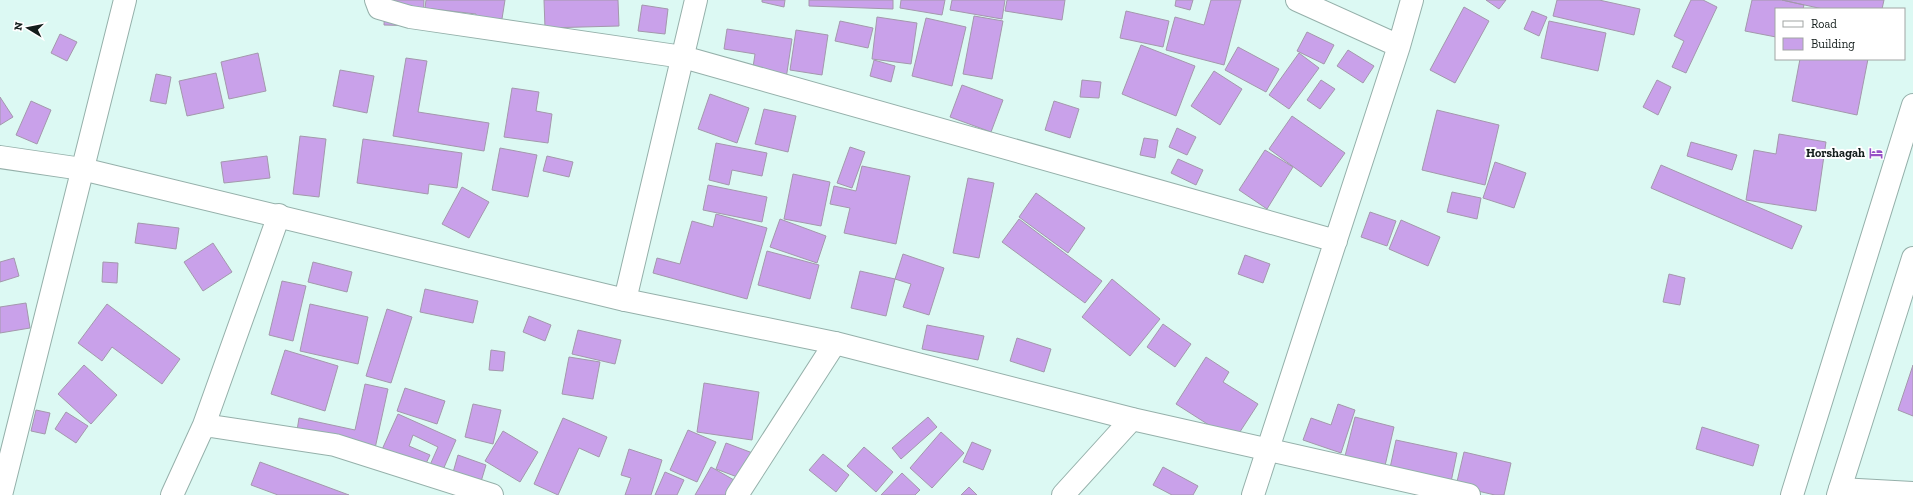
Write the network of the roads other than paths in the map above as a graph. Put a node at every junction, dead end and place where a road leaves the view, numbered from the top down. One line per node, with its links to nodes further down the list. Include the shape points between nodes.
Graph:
1 (125, 0): 10 (main road)
2 (376, 0): 7 (main road, via 379,8 410,17)
3 (696, 0): 7 (main road)
4 (1297, 0): 6 (main road)
5 (1412, 0): 6 (main road)
6 (1400, 46): 12 (main road)
7 (683, 57): 12 (main road); 14 (main road)
8 (1913, 105): 30 (main road)
9 (0, 157): 10 (main road)
10 (82, 169): 11 (main road); 20 (main road)
11 (279, 215): 14 (main road); 17 (main road)
12 (1336, 241): 19 (main road)
13 (1913, 258): 21 (main road)
14 (625, 300): 15 (main road)
15 (835, 343): 16 (main road); 26 (main road)
16 (1132, 419): 19 (main road); 27 (main road)
17 (204, 425): 24 (main road); 25 (main road, via 335,444)
18 (0, 433): 20 (main road)
19 (1269, 449): 28 (main road); 29 (main road)
20 (11, 453): 23 (main road)
21 (1839, 492): 22 (main road)
22 (1913, 493)
23 (1, 495)
24 (172, 495)
25 (492, 495)
26 (737, 495)
27 (1064, 495)
28 (1253, 495)
29 (1470, 495)
30 (1792, 495)

